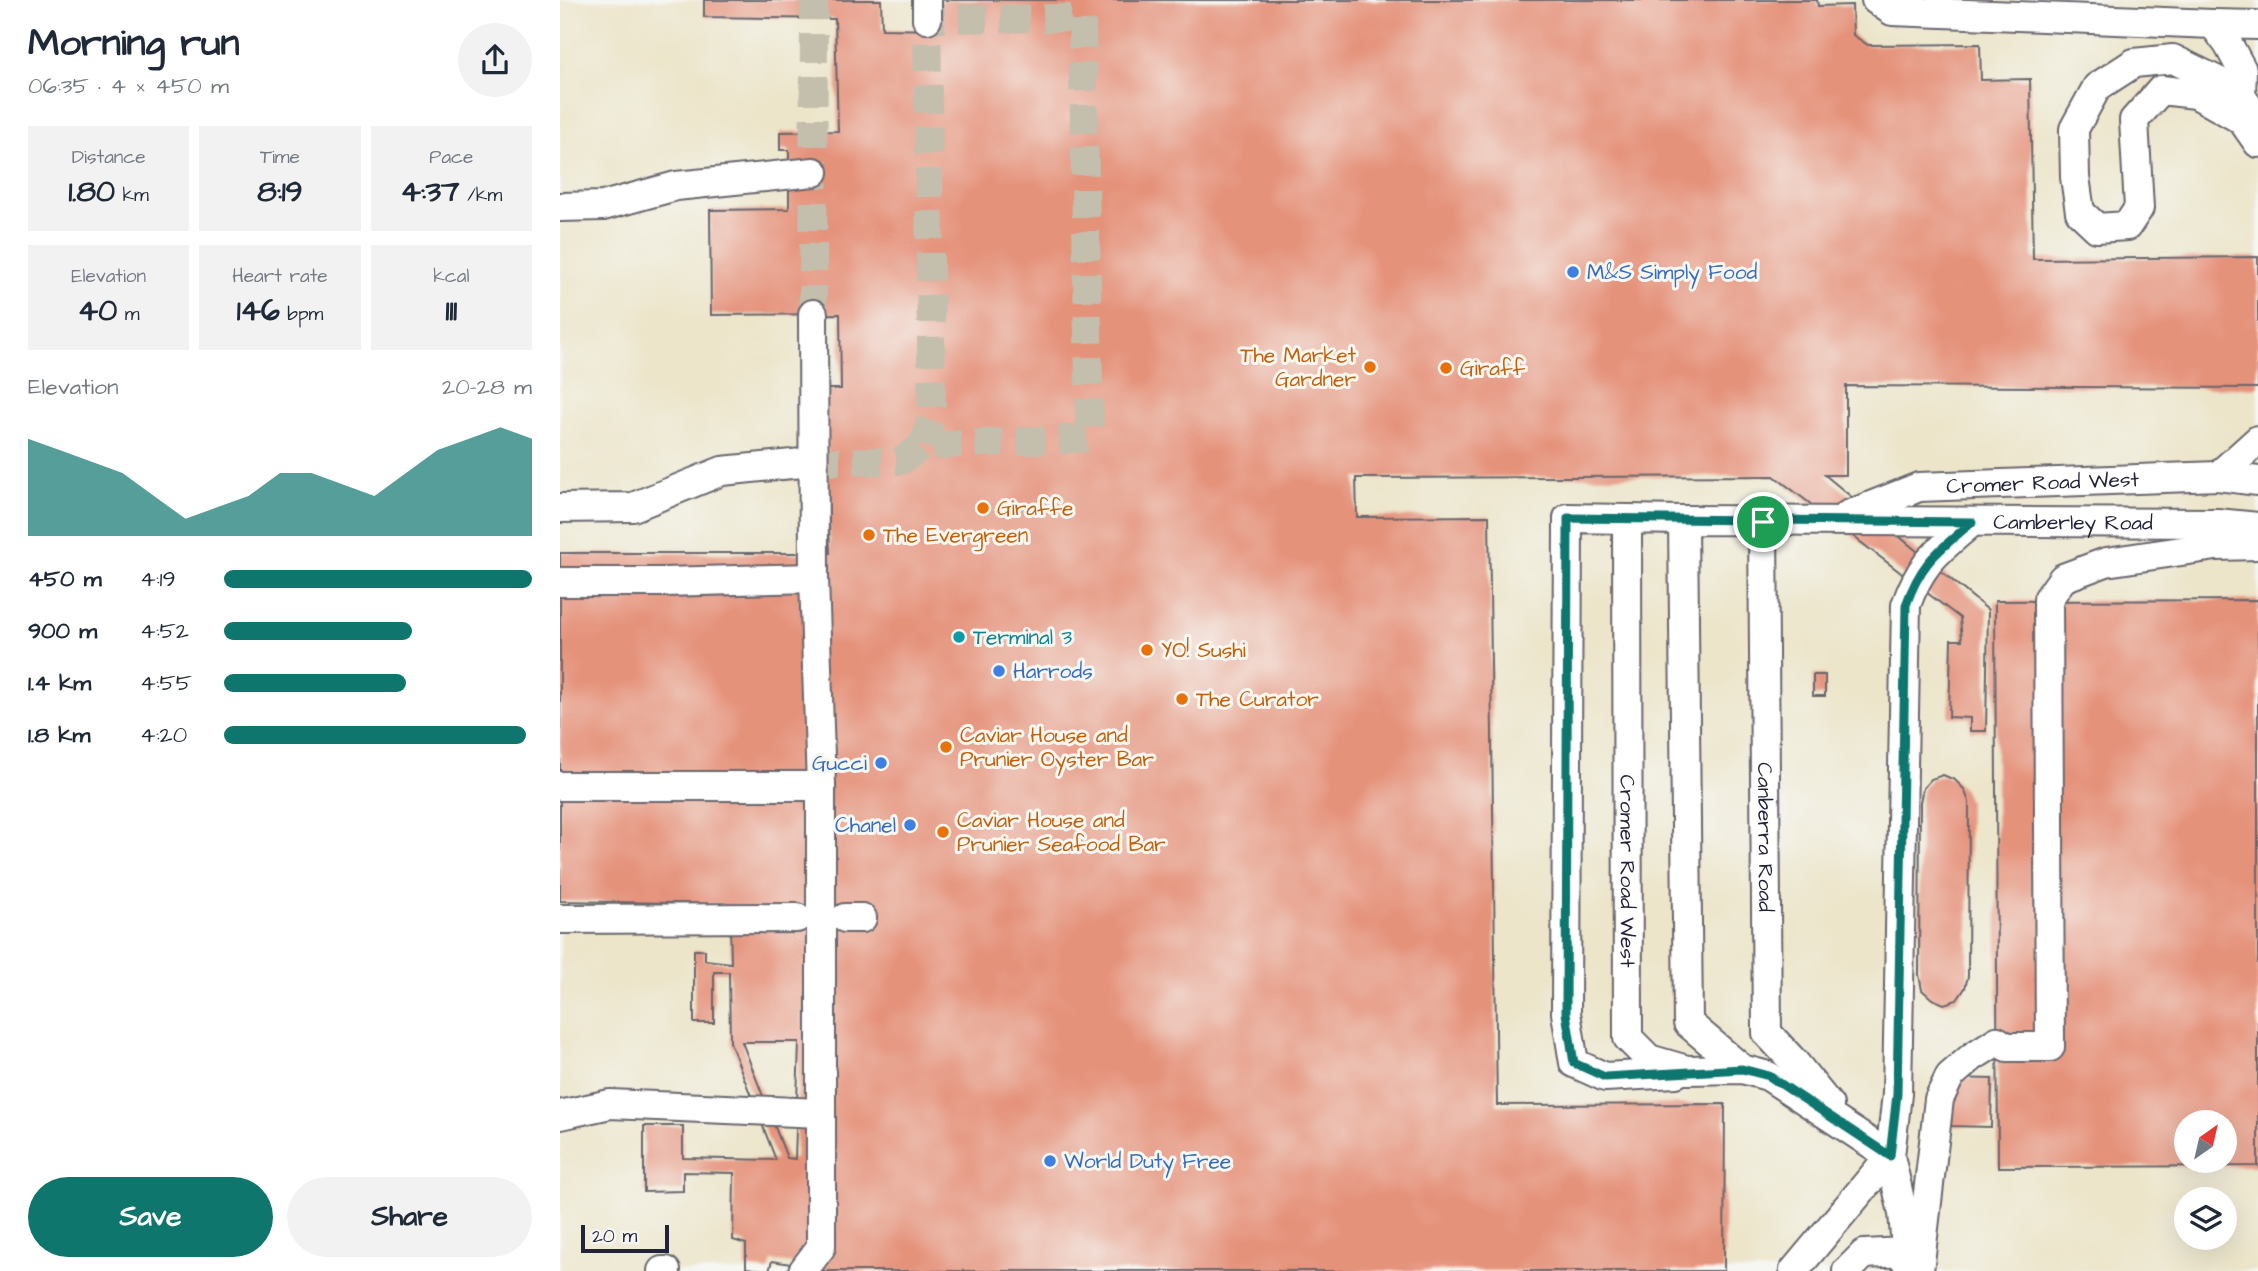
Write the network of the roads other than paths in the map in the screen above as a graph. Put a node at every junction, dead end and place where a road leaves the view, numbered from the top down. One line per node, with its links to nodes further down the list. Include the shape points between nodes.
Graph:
1 (1876, 0): 2 (street, via 1892,11)
2 (2213, 24): 3 (street); 4 (street, via 2242,70)
3 (2258, 26)
4 (2241, 96): 5 (street); 6 (street, via 2173,59 2134,63 2097,87 2074,129 2080,212 2097,228 2127,226 2139,208 2134,120 2161,89 2196,94 2242,120)
5 (2258, 120)
6 (2258, 143)
7 (814, 172): 8 (street, via 676,186 603,206)
8 (560, 207)
9 (813, 314): 11 (street)
10 (2258, 440): 12 (street)
11 (812, 462): 14 (street, via 722,471 634,507); 22 (street)
12 (2218, 476): 13 (street, Cromer Road West); 18 (street, Cromer Road West, via 1920,487)
13 (2258, 481)
14 (560, 508)
15 (1627, 519): 16 (street); 28 (street, Cromer Road West, via 1628,1038 1649,1059 1688,1070); 28 (street, via 1568,518 1566,1013 1574,1063 1605,1077)
16 (1683, 520): 17 (street, Camberley Road); 28 (street, via 1688,1023)
17 (1763, 522): 18 (street, Camberley Road); 31 (street, Canberra Road, via 1768,1033)
18 (1833, 522): 19 (street, Camberley Road)
19 (1972, 522): 20 (street, Camberley Road); 32 (street, via 1927,561 1906,605 1897,1094)
20 (2258, 527)
21 (2258, 545): 34 (street, via 2216,546 2106,562 2063,578 2048,598 2050,1047 2007,1047 1997,1041 1950,1076 1939,1099)
22 (814, 578): 23 (street); 25 (street)
23 (560, 582)
24 (560, 786): 25 (street)
25 (821, 786): 29 (street)
26 (797, 918): 27 (street)
27 (560, 919)
28 (1742, 1069): 31 (street, Cromer Road West, via 1769,1076)
29 (821, 1113): 30 (street, via 610,1104); 35 (street, via 821,1247)
30 (560, 1115)
31 (1843, 1123): 32 (street)
32 (1890, 1156): 34 (street); 36 (street)
33 (1858, 1265): 34 (street)
34 (1911, 1265)
35 (803, 1271)
36 (1794, 1271)

